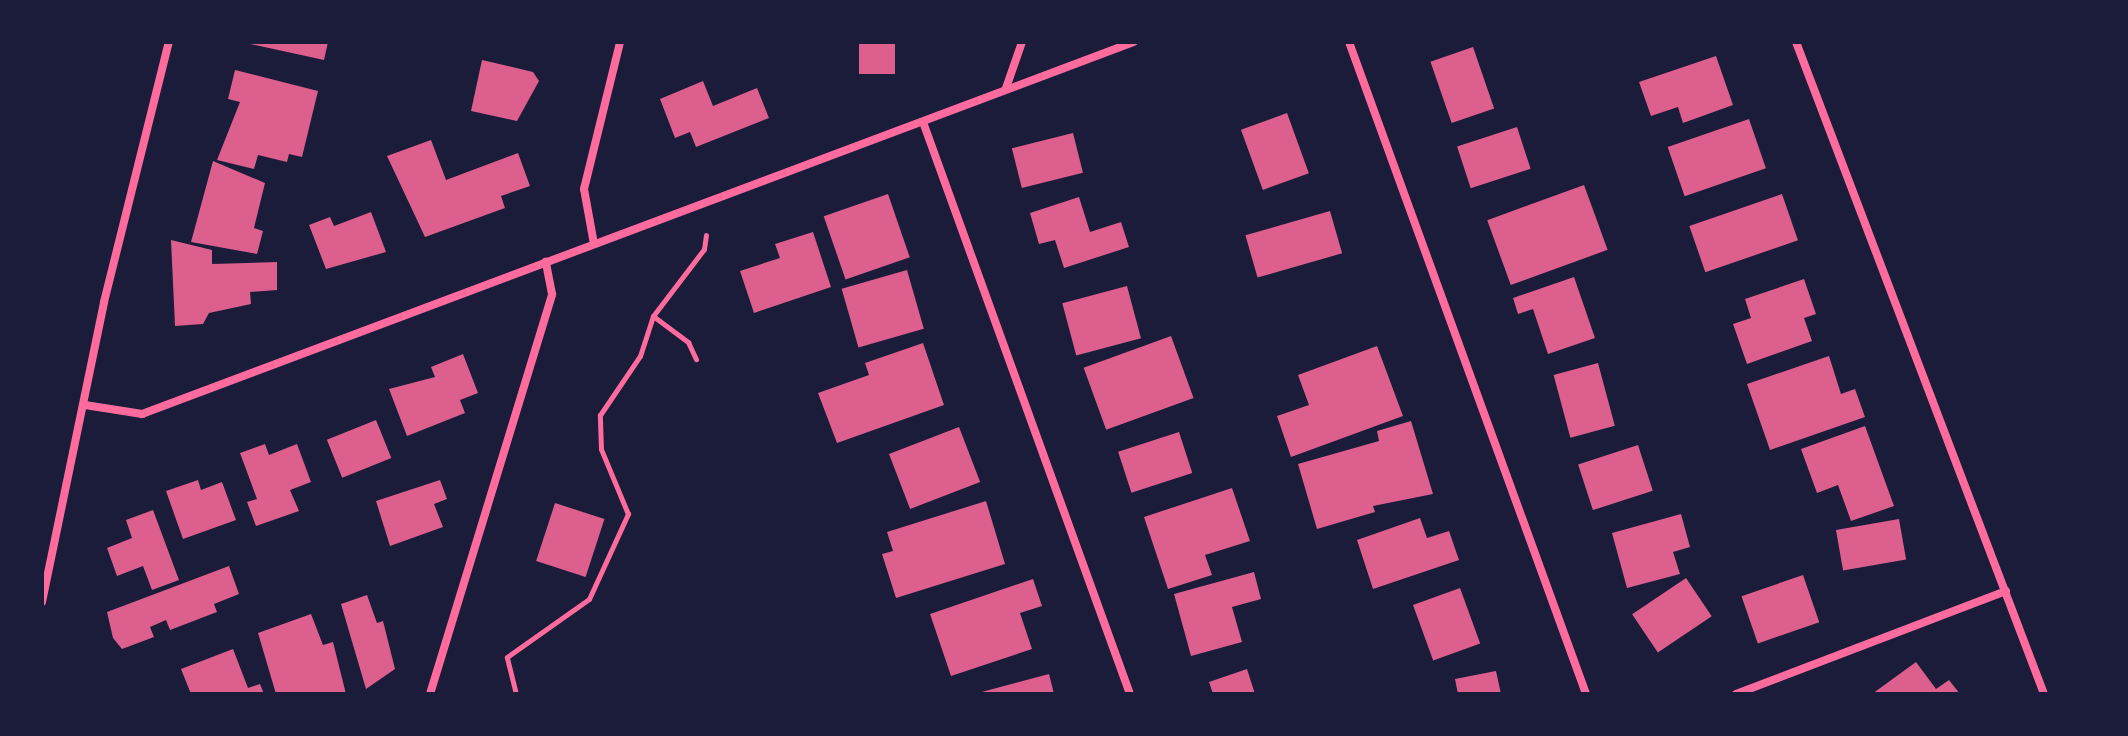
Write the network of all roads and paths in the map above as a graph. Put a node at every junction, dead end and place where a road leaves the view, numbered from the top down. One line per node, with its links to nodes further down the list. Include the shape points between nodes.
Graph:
1 (158, 42): 7 (street)
2 (620, 42): 11 (street, via 584,189)
3 (1022, 42): 8 (street)
4 (1134, 42): 8 (street)
5 (1349, 42): 21 (street)
6 (1796, 42): 16 (street)
7 (169, 43): 15 (street)
8 (1006, 88): 9 (street)
9 (923, 122): 11 (street); 20 (street)
10 (706, 235): 13 (path, via 704,249)
11 (594, 244): 12 (street)
12 (546, 262): 15 (street, via 142,414); 18 (street, via 552,294)
13 (653, 316): 14 (path, via 688,342); 19 (path, via 640,356 600,415 597,435 628,514 589,599 507,657)
14 (696, 359)
15 (85, 405): 17 (street)
16 (2006, 591): 22 (street); 23 (street)
17 (42, 602)
18 (430, 694)
19 (516, 694)
20 (1130, 694)
21 (1586, 694)
22 (1736, 694)
23 (2044, 694)

